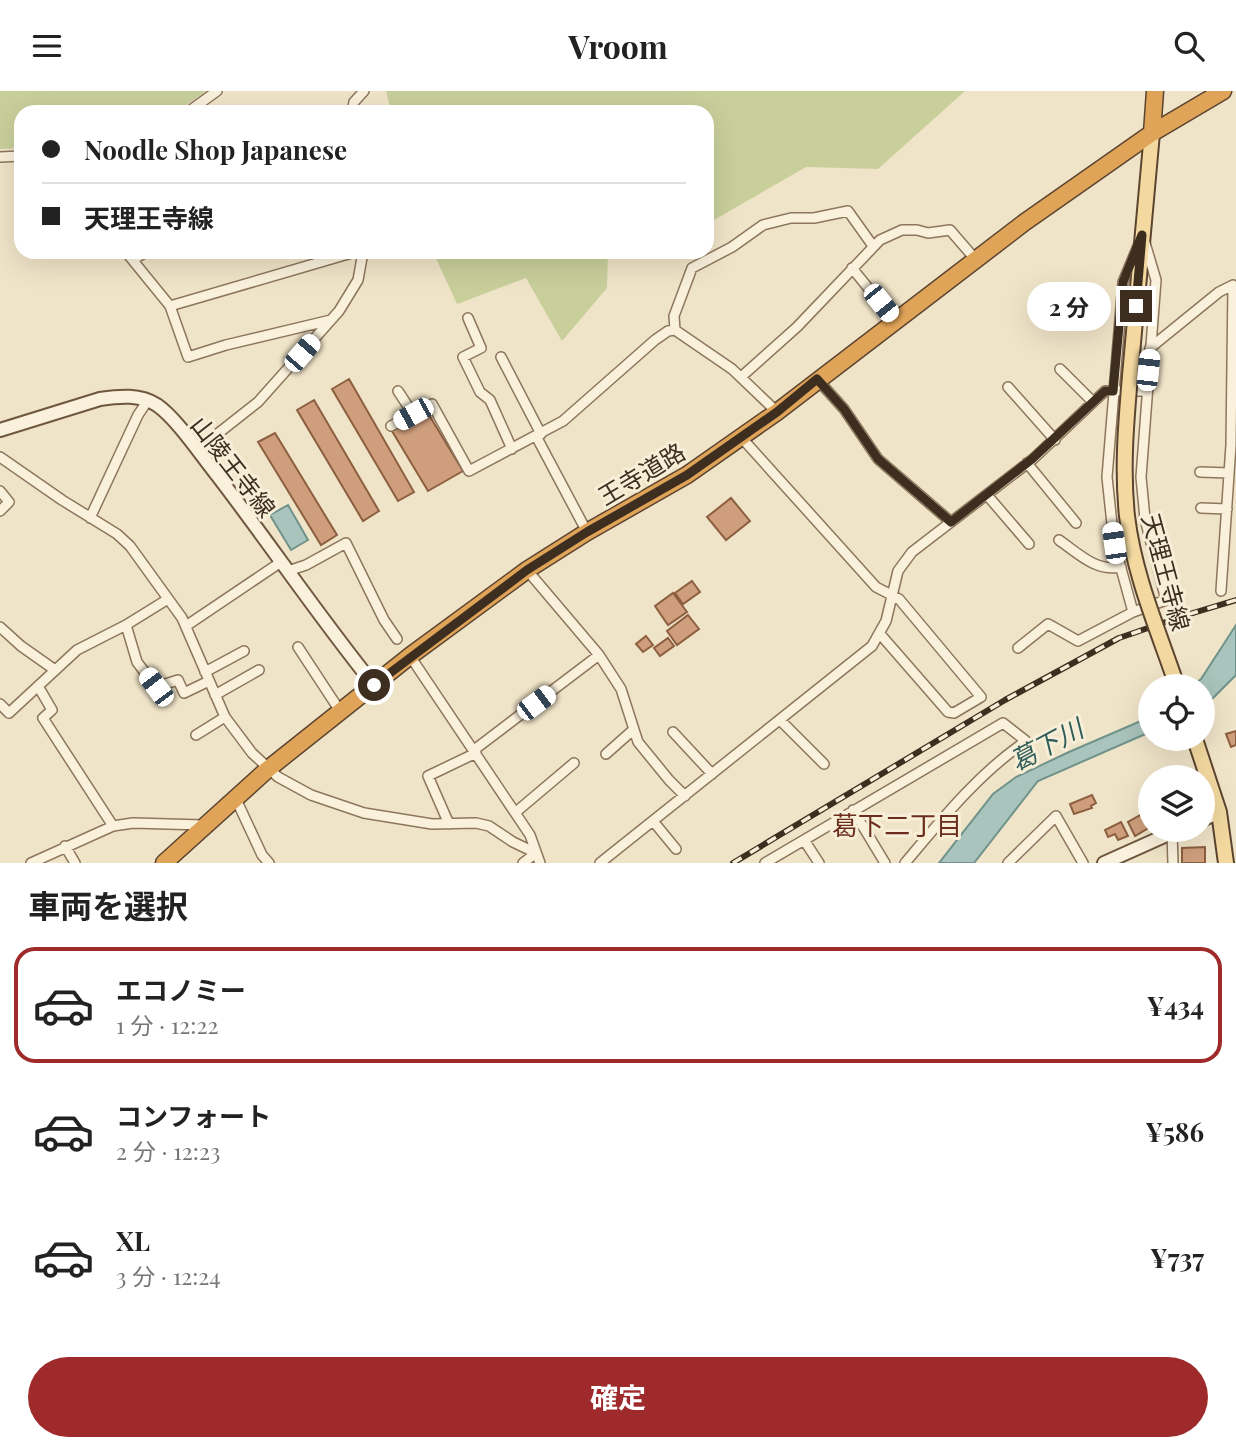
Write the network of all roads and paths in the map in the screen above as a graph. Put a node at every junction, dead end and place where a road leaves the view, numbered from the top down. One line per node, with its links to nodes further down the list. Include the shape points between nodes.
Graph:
1 (217, 91): 5 (street)
2 (364, 91): 6 (street)
3 (1154, 91): 7 (highway)
4 (1222, 92): 7 (highway, 王寺道路)
5 (198, 105)
6 (353, 105)
7 (1152, 133): 8 (main road, 天理王寺線); 15 (highway, 王寺道路)
8 (1142, 235): 22 (street, via 1156,281); 29 (street, via 1123,282); 76 (main road, 天理王寺線, bridge, via 1125,481 1143,588)
9 (873, 246): 10 (street, via 848,211 763,225); 15 (street, via 902,230 950,230); 16 (street)
10 (714, 256)
11 (331, 259): 17 (street)
12 (361, 259): 19 (street, via 353,290)
13 (709, 259): 21 (street, via 692,268 674,316)
14 (134, 260): 17 (street)
15 (976, 260): 20 (highway, 王寺道路)
16 (852, 268): 20 (street); 25 (street, via 797,327)
17 (170, 306): 19 (street, via 188,357)
18 (468, 318): 40 (street, via 481,348 463,357)
19 (331, 320): 41 (street, via 258,402)
20 (895, 321): 26 (highway, 王寺道路)
21 (675, 330): 25 (street); 37 (street, via 659,336 578,409)
22 (1150, 348): 30 (street); 45 (street, via 1233,285)
23 (501, 357): 37 (street)
24 (1060, 369): 32 (street)
25 (741, 377): 33 (street)
26 (817, 379): 33 (highway, 王寺道路); 52 (street, via 878,459)
27 (1007, 387): 39 (street)
28 (398, 391): 34 (street)
29 (1113, 391): 30 (street); 32 (street, via 1105,391); 58 (street, via 1107,477)
30 (1146, 391): 63 (street, via 1141,477 1145,519 1166,600)
31 (148, 400): 36 (main road, via 130,396 100,399); 41 (main road, 山陵王寺線, via 166,412); 51 (street)
32 (1093, 403): 39 (street)
33 (777, 412): 38 (highway, 王寺道路)
34 (413, 414): 35 (street); 40 (street, via 432,404 469,471)
35 (391, 426)
36 (0, 430)
37 (538, 435): 40 (street); 54 (street)
38 (740, 436): 54 (highway, 王寺道路, via 687,475); 61 (street, via 876,587)
39 (1055, 440): 43 (street)
40 (512, 449)
41 (197, 450): 57 (main road, 山陵王寺線)
42 (0, 457): 51 (street)
43 (1027, 463): 47 (street); 53 (street)
44 (1200, 472): 45 (street)
45 (1229, 473): 49 (street)
46 (0, 491): 50 (street, via 9,502)
47 (987, 495): 52 (street); 56 (street)
48 (1201, 508): 49 (street)
49 (1227, 509): 60 (street)
50 (0, 511)
51 (90, 518): 62 (street, via 130,546)
52 (951, 522): 61 (street, via 905,559)
53 (1076, 523)
54 (587, 532): 59 (highway, 王寺道路)
55 (1059, 540): 58 (street, via 1099,568)
56 (1028, 544)
57 (284, 567): 65 (street); 68 (street, via 306,565 346,543); 78 (main road, 山陵王寺線)
58 (1121, 568): 63 (street)
59 (527, 570): 72 (street); 73 (highway, 王寺道路)
60 (1221, 591)
61 (892, 596): 67 (street); 67 (street, via 981,697 948,712)
62 (168, 599): 64 (street); 65 (street)
63 (1133, 612): 70 (street, via 1078,641 1048,624)
64 (126, 625): 74 (street, via 77,650); 77 (street, via 137,662 156,687 178,680 184,693)
65 (186, 626): 77 (street)
66 (0, 627): 74 (street)
67 (880, 634): 84 (street, via 859,657)
68 (397, 639)
69 (298, 647): 82 (street)
70 (1018, 648)
71 (243, 651): 77 (street)
72 (599, 655): 85 (street, via 621,689); 89 (street)
73 (410, 656): 78 (highway, 王寺道路); 89 (street)
74 (55, 670): 79 (street)
75 (259, 670): 80 (street)
76 (1173, 674)
77 (207, 676): 80 (street)
78 (374, 685): 82 (highway, 王寺道路)
79 (38, 686): 81 (street, via 9,713); 104 (street, via 52,710 43,718)
80 (215, 695): 83 (street)
81 (0, 704)
82 (340, 711): 93 (highway, 王寺道路)
83 (225, 717): 87 (street); 93 (street)
84 (780, 720): 92 (street); 94 (street)
85 (633, 730): 90 (street); 95 (street)
86 (673, 732): 94 (street)
87 (196, 734)
88 (1199, 751): 99 (main road)
89 (475, 752): 98 (street); 102 (street, via 428,776)
90 (606, 754)
91 (574, 763): 98 (street)
92 (824, 764)
93 (268, 769): 96 (highway, 王寺道路); 102 (street, via 293,786 346,808)
94 (712, 774): 95 (street)
95 (685, 796): 101 (street)
96 (235, 797): 103 (highway, 王寺道路); 114 (street)
97 (853, 810): 105 (street); 120 (street); 121 (street, via 1003,723 1026,741 973,785)
98 (516, 812): 110 (street)
99 (1219, 812): 100 (main road); 126 (main road)
100 (1215, 814)
101 (653, 821): 109 (street); 117 (street)
102 (449, 824): 110 (street, via 489,826)
103 (203, 825): 104 (street); 113 (highway, 王寺道路)
104 (113, 826): 108 (street)
105 (804, 840): 118 (street); 119 (street)
106 (1151, 842): 124 (main road)
107 (1175, 842): 125 (street)
108 (65, 846): 111 (street); 112 (street)
109 (676, 849)
110 (536, 853): 115 (street); 116 (street)
111 (31, 863)
112 (75, 863)
113 (164, 863)
114 (269, 863)
115 (523, 863)
116 (540, 863)
117 (600, 863)
118 (765, 863)
119 (819, 863)
120 (884, 863)
121 (905, 863)
122 (1008, 863): 123 (street, via 1056,816)
123 (1083, 863)
124 (1104, 863)
125 (1173, 863)
126 (1226, 863)

